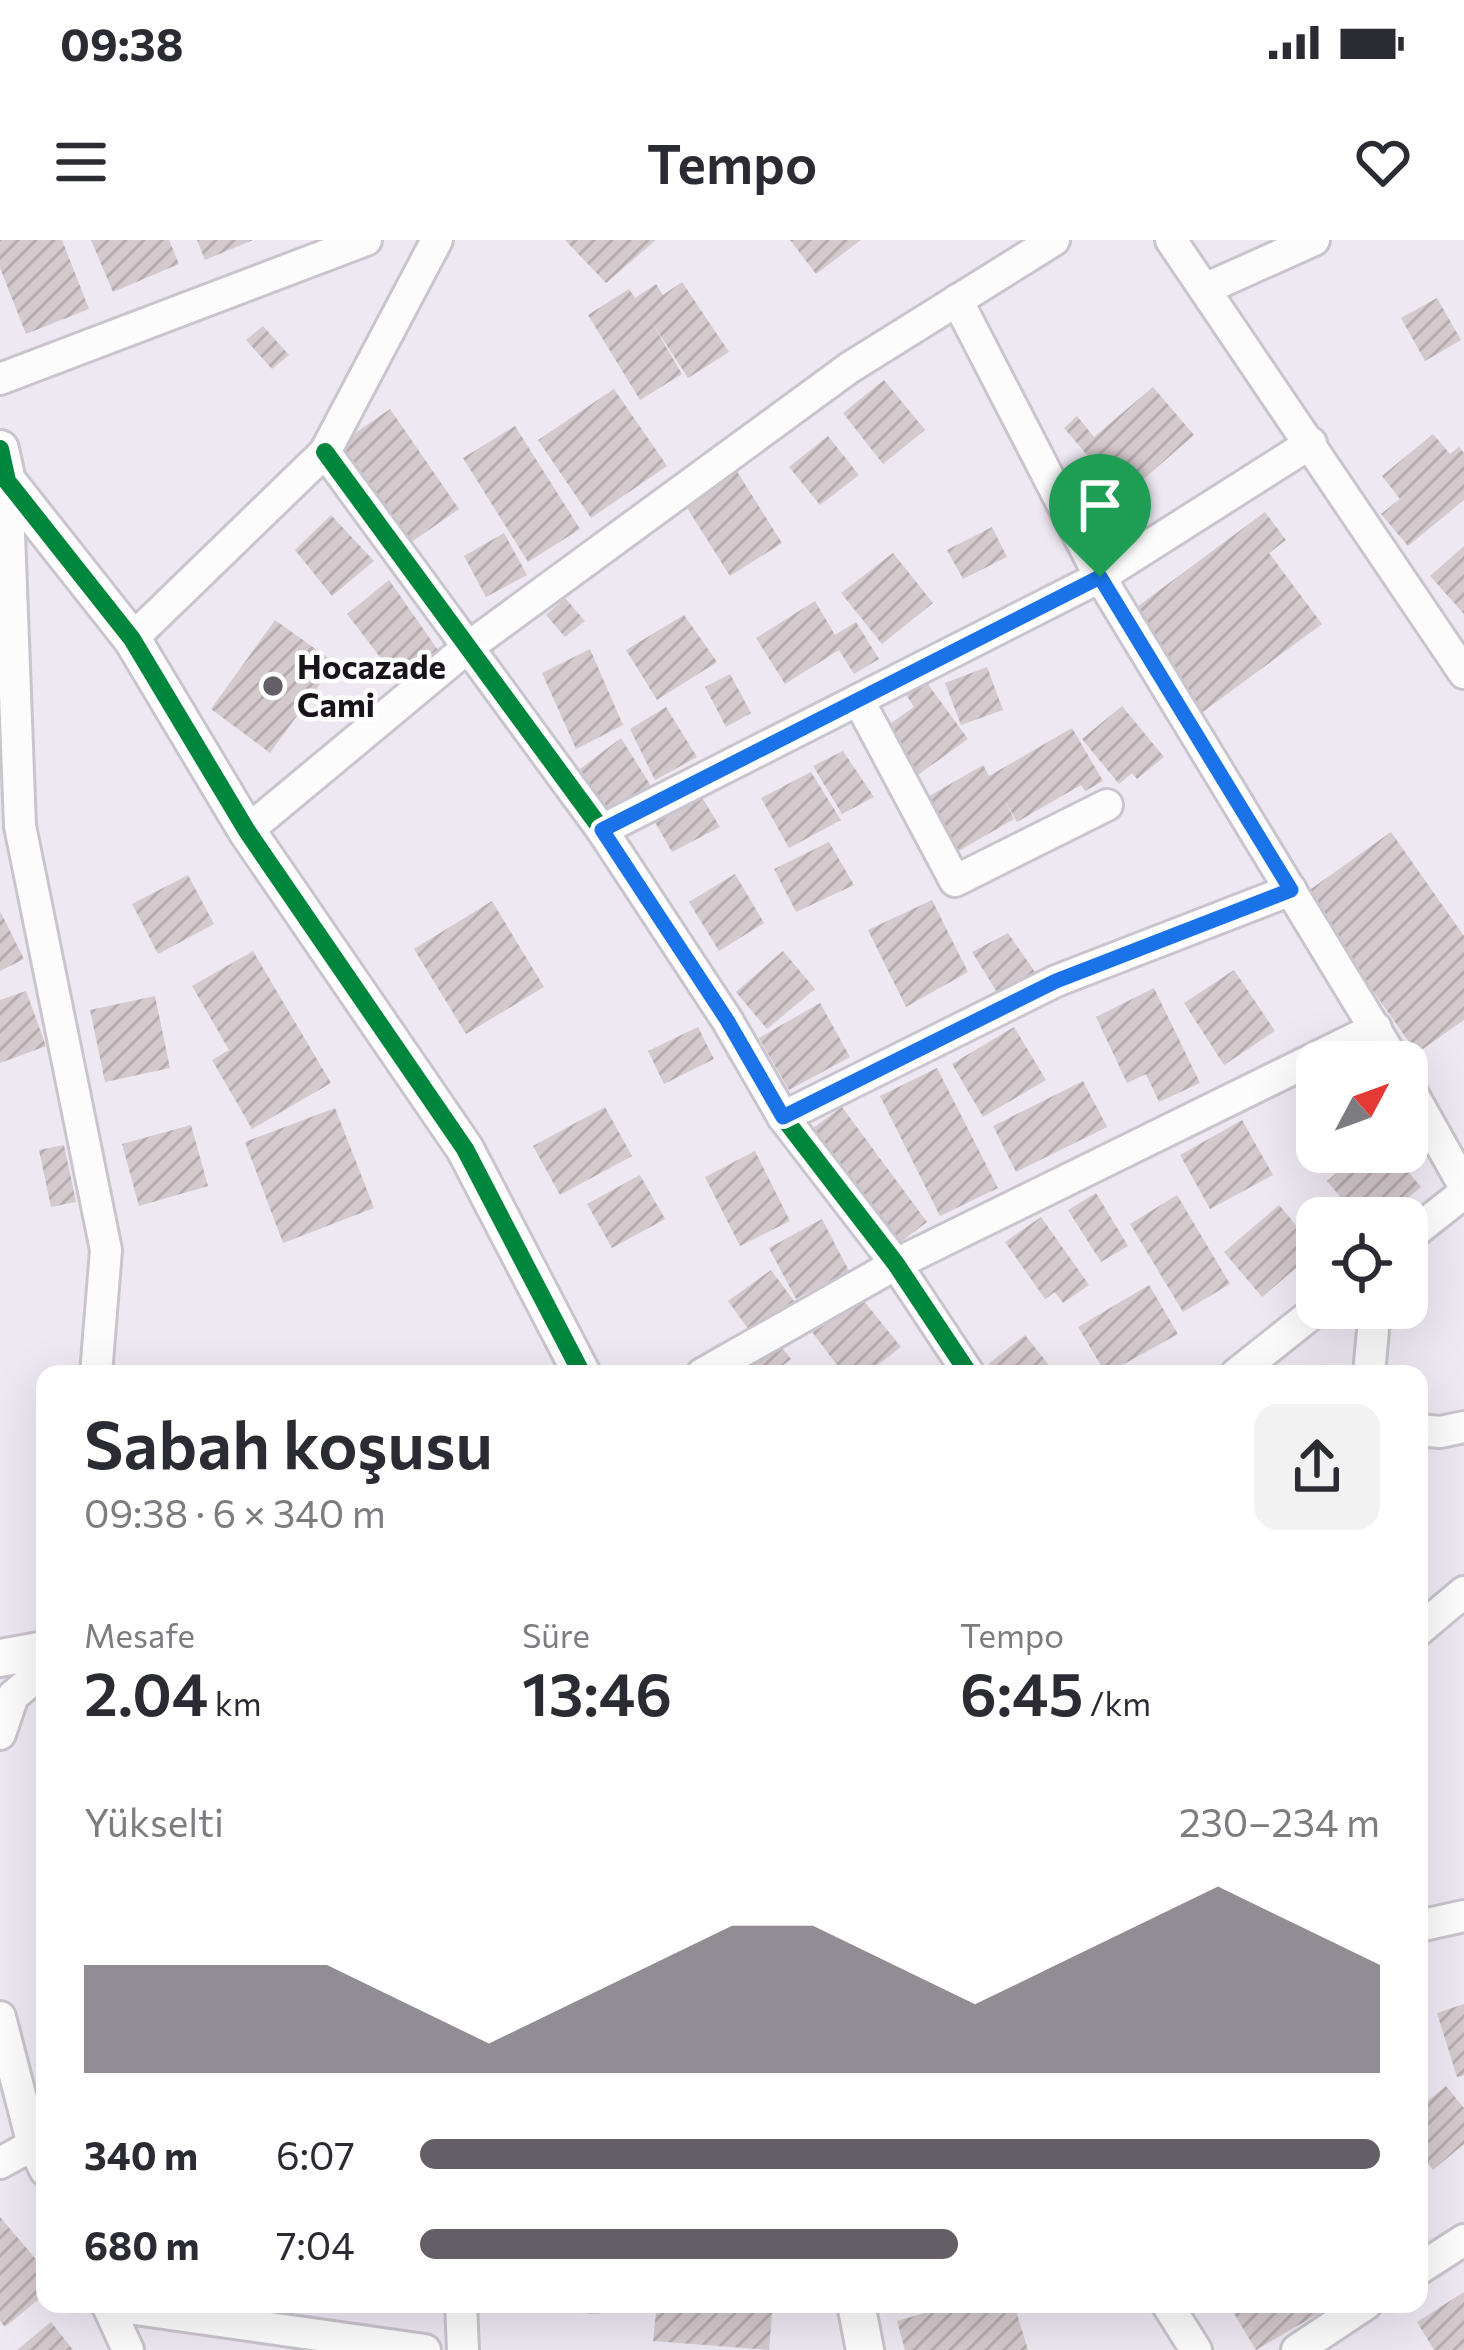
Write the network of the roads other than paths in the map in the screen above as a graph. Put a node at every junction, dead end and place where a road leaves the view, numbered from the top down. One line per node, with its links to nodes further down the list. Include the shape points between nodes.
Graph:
1 (366, 240): 8 (street)
2 (437, 240): 10 (street)
3 (1054, 240): 7 (street)
4 (1171, 240): 6 (street)
5 (1314, 240): 6 (street)
6 (1205, 289): 9 (street)
7 (957, 300): 12 (street); 14 (street, via 849,368)
8 (0, 379)
9 (1311, 443): 12 (street); 15 (street)
10 (325, 452): 13 (street); 14 (street)
11 (4, 465): 13 (street); 30 (street, via 20,826 106,1250)
12 (1100, 577): 16 (street); 20 (street)
13 (132, 639): 19 (street)
14 (467, 648): 18 (street); 19 (street)
15 (1464, 673)
16 (860, 701): 17 (street, via 955,881); 18 (street)
17 (1107, 805)
18 (602, 830): 23 (street)
19 (248, 831): 31 (street, via 465,1149)
20 (1291, 890): 21 (street); 23 (street, via 1056,981)
21 (1376, 1028): 22 (street); 27 (street)
22 (1383, 1041)
23 (783, 1117): 27 (street)
24 (1428, 1123): 25 (street)
25 (1464, 1189): 26 (street)
26 (1428, 1220)
27 (896, 1264): 32 (street); 33 (street)
28 (1296, 1326): 34 (street)
29 (1373, 1329): 35 (street)
30 (97, 1365)
31 (577, 1365)
32 (718, 1365)
33 (963, 1365)
34 (1247, 1365)
35 (1370, 1365)
36 (1464, 1427): 37 (street)
37 (1428, 1431)
38 (1464, 1592): 39 (street)
39 (1428, 1622)
40 (36, 1652): 41 (street)
41 (0, 1658)
42 (36, 1677): 43 (street, via 13,1696)
43 (0, 1734)
44 (1464, 1916): 45 (street)
45 (1428, 1924)
46 (0, 2018): 47 (street)
47 (36, 2147)
48 (36, 2158): 49 (street)
49 (0, 2163)
50 (1464, 2240): 51 (street)
51 (1428, 2264)
52 (111, 2313): 58 (street)
53 (169, 2313): 59 (street)
54 (461, 2313): 60 (street)
55 (858, 2313): 61 (street)
56 (1173, 2313): 62 (street)
57 (1352, 2313): 63 (street)
58 (128, 2350)
59 (425, 2350)
60 (463, 2350)
61 (865, 2350)
62 (1196, 2350)
63 (1297, 2350)

